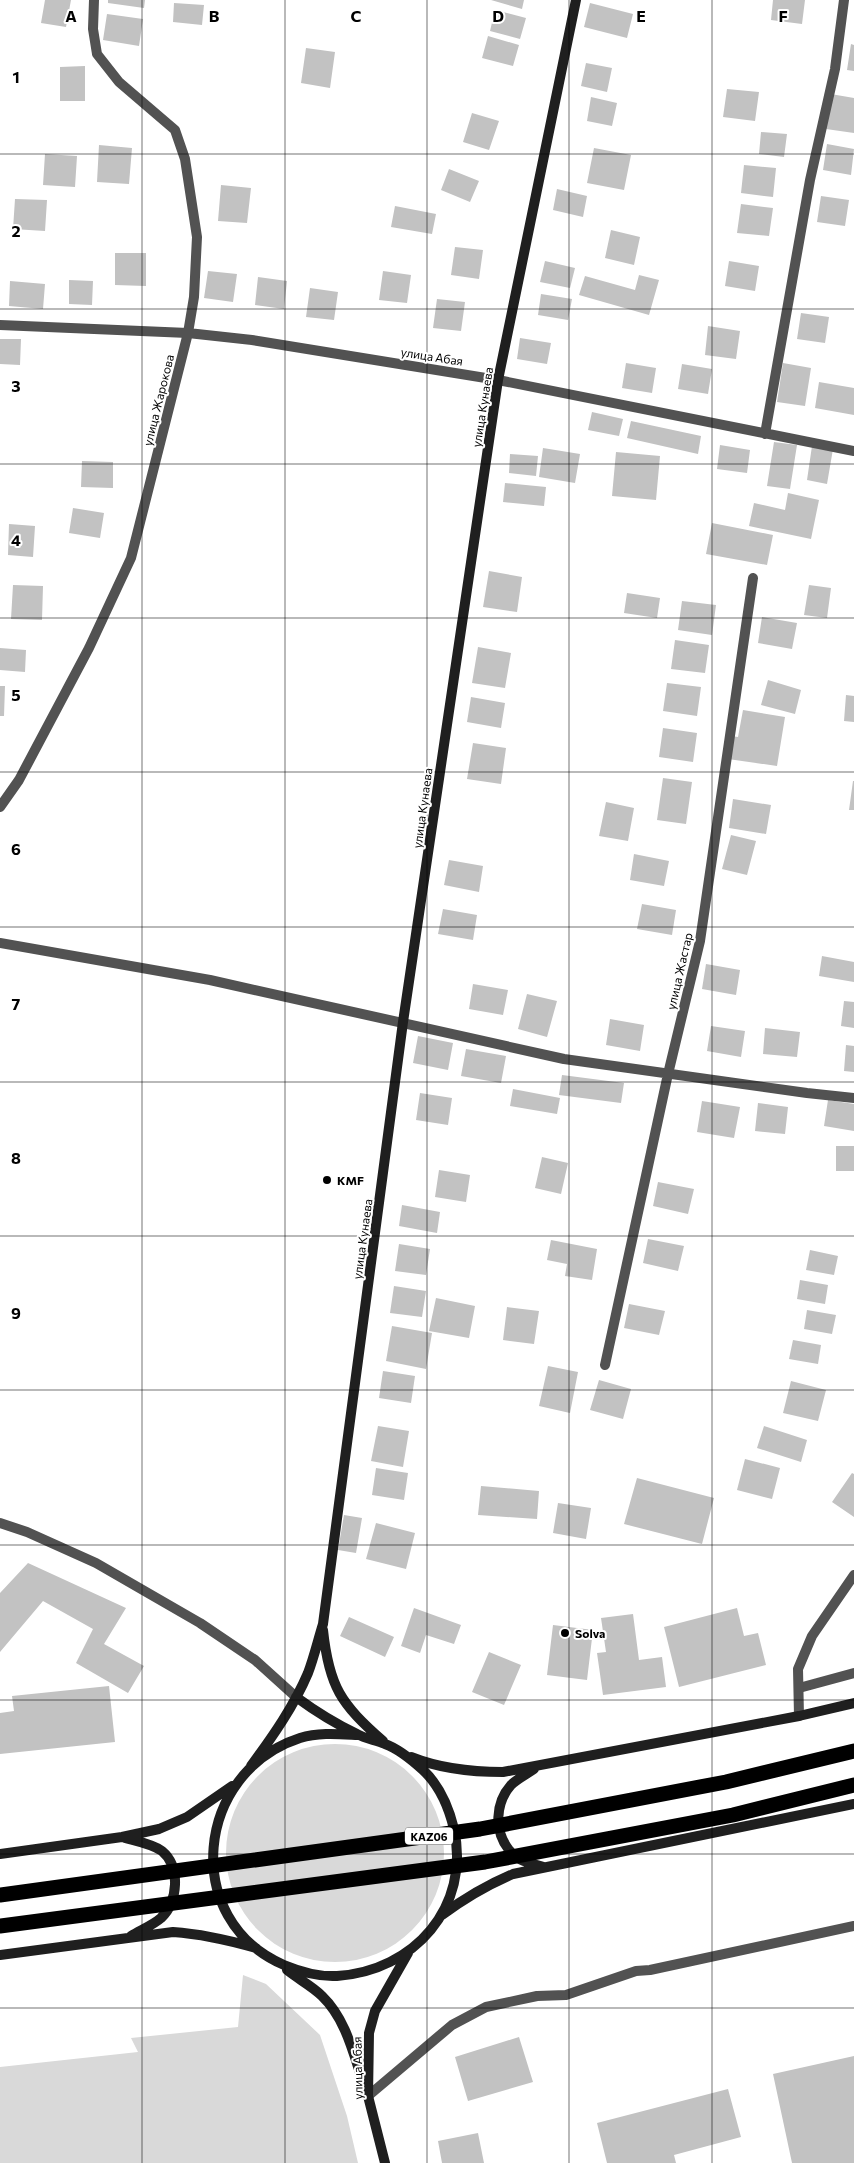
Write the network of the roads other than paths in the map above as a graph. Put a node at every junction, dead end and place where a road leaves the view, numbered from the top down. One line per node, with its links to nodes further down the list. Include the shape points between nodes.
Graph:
1 (94, 0): 5 (street, улица Жарокова, via 93,29 97,54 119,82 175,130 185,158 197,237 194,297)
2 (576, 0): 6 (main road, улица Кунаева)
3 (844, 0): 7 (street, via 835,69 810,180)
4 (0, 325): 5 (street, улица Абая)
5 (188, 333): 6 (street, улица Абая, via 252,340); 10 (street, улица Жарокова, via 131,558 89,648 19,780)
6 (498, 380): 7 (street, улица Абая); 12 (main road, улица Кунаева)
7 (765, 434): 8 (street, улица Абая)
8 (854, 451)
9 (753, 578): 13 (street, улица Жастар, via 700,941)
10 (0, 807)
11 (0, 944): 12 (street, via 210,980)
12 (403, 1022): 13 (street, via 564,1059); 18 (main road, улица Кунаева)
13 (668, 1074): 14 (street); 15 (street, улица Жастар)
14 (854, 1098)
15 (605, 1365)
16 (0, 1523): 21 (street, via 96,1563 200,1623 256,1660)
17 (854, 1575): 20 (street, via 812,1636 798,1670)
18 (323, 1624): 21 (main road, via 308,1672); 25 (main road, via 326,1657 334,1686 355,1716)
19 (854, 1673): 20 (street)
20 (798, 1688): 23 (street)
21 (296, 1697): 24 (main road); 28 (main road)
22 (854, 1703): 23 (main road)
23 (799, 1716): 29 (main road)
24 (358, 1735): 25 (main road); 28 (main road, via 329,1733 301,1738 275,1749)
25 (386, 1744): 27 (main road)
26 (854, 1751): 36 (highway, KАZ06, via 726,1782 480,1830)
27 (404, 1754): 29 (main road, via 447,1768 476,1772); 37 (main road, via 440,1792 457,1842 451,1894)
28 (252, 1766): 30 (main road)
29 (537, 1768): 35 (main road, via 512,1784 501,1801 498,1819 501,1836 510,1851 525,1862)
30 (237, 1782): 33 (main road, via 187,1817 159,1829); 41 (main road, via 223,1805 215,1830 214,1865 224,1907)
31 (854, 1785): 38 (highway, via 733,1815 485,1862)
32 (854, 1804): 35 (main road)
33 (122, 1837): 34 (main road); 40 (main road, via 162,1851 169,1863 176,1891 172,1904 161,1918)
34 (0, 1854)
35 (546, 1868): 37 (main road, via 513,1874 490,1884)
36 (0, 1895)
37 (440, 1918): 42 (main road)
38 (0, 1926)
39 (854, 1926): 45 (street, via 636,1971 566,1995 537,1996 486,2007 452,2025)
40 (128, 1938): 41 (main road, via 173,1932 198,1934); 43 (main road)
41 (256, 1948): 44 (main road)
42 (409, 1951): 44 (main road, via 385,1966 357,1974 329,1976 301,1972); 45 (main road, улица Абая, via 375,2011 369,2033)
43 (0, 1955)
44 (274, 1960): 45 (main road, via 322,1996 335,2013 345,2030)
45 (368, 2096): 46 (main road, улица Абая)
46 (385, 2163)

